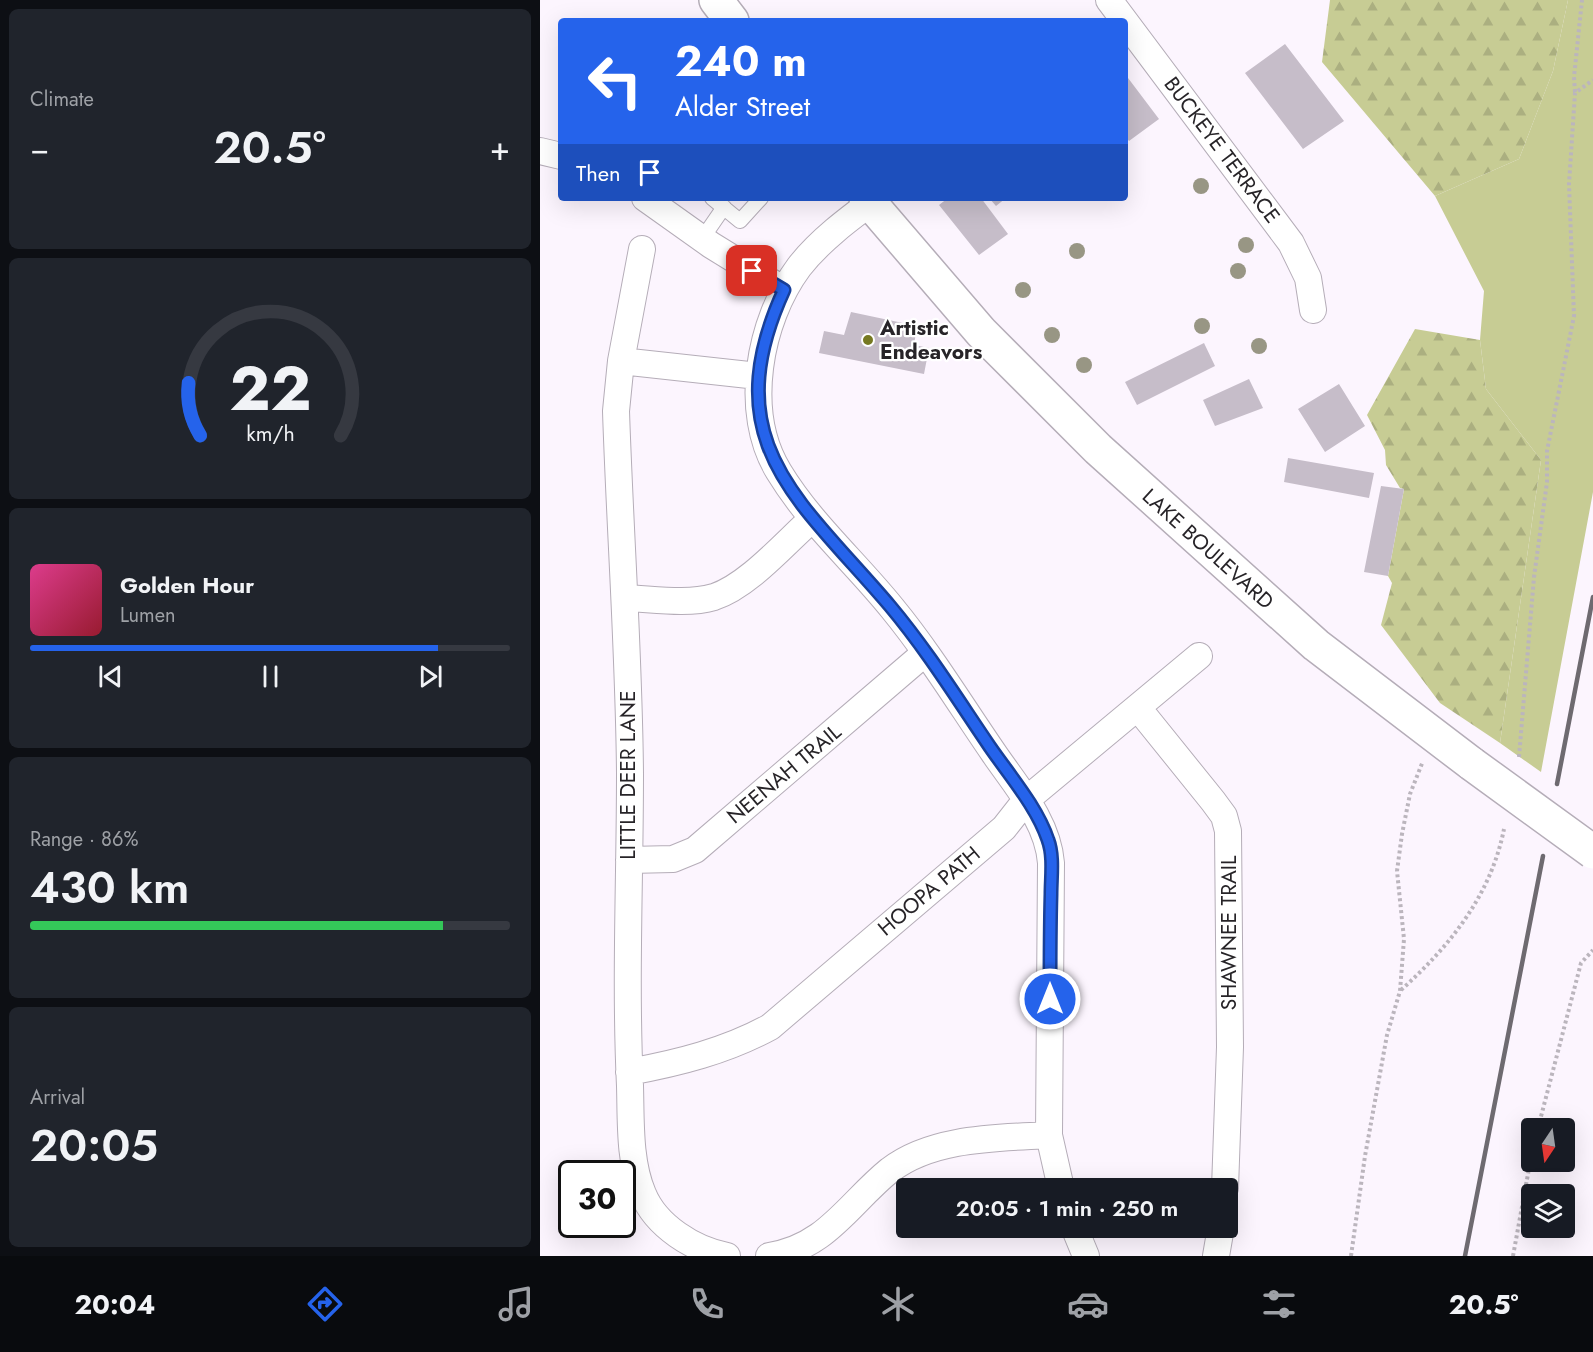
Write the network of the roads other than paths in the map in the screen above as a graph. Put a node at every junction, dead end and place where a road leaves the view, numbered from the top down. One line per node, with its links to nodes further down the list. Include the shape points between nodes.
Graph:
1 (716, 0): 2 (main road)
2 (730, 18)
3 (1128, 23): 15 (street, BUCKEYE TERRACE, via 1291,243 1308,278)
4 (540, 151): 5 (street)
5 (558, 155)
6 (649, 201): 12 (street)
7 (716, 201): 11 (lane)
8 (758, 201): 11 (lane, via 740,221)
9 (870, 201): 14 (street, via 818,246)
10 (872, 201): 24 (main road, LAKE BOULEVARD, bridge, via 981,332 1098,449 1316,645)
11 (724, 207): 12 (lane)
12 (702, 239): 14 (street)
13 (642, 249): 16 (street, LITTLE DEER LANE)
14 (784, 290): 17 (street, via 774,311)
15 (1313, 310)
16 (621, 361): 17 (street); 19 (street, LITTLE DEER LANE, via 616,411)
17 (758, 376): 18 (street, via 771,459)
18 (812, 519): 19 (street, via 740,584 714,597); 20 (street, via 891,607)
19 (625, 598): 25 (street, LITTLE DEER LANE)
20 (926, 653): 23 (street); 25 (street, NEENAH TRAIL, via 694,850 673,859)
21 (1199, 656): 22 (street, HOOPA PATH)
22 (1138, 708): 23 (street, HOOPA PATH); 29 (street, SHAWNEE TRAIL, via 1214,801 1228,831 1230,1047)
23 (1026, 800): 26 (street, HOOPA PATH, via 1004,828 770,1027 740,1044); 27 (street, via 1050,846)
24 (1593, 852)
25 (629, 860): 26 (street, LITTLE DEER LANE)
26 (629, 1072): 32 (street, LITTLE DEER LANE, via 637,1175 643,1195 656,1214 688,1242)
27 (1049, 1134): 28 (street); 33 (street, via 983,1139 919,1154 891,1170 811,1243)
28 (1059, 1178)
29 (1225, 1178)
30 (1079, 1238): 34 (street)
31 (1219, 1238): 35 (street)
32 (727, 1256)
33 (769, 1256)
34 (1086, 1256)
35 (1216, 1256)

